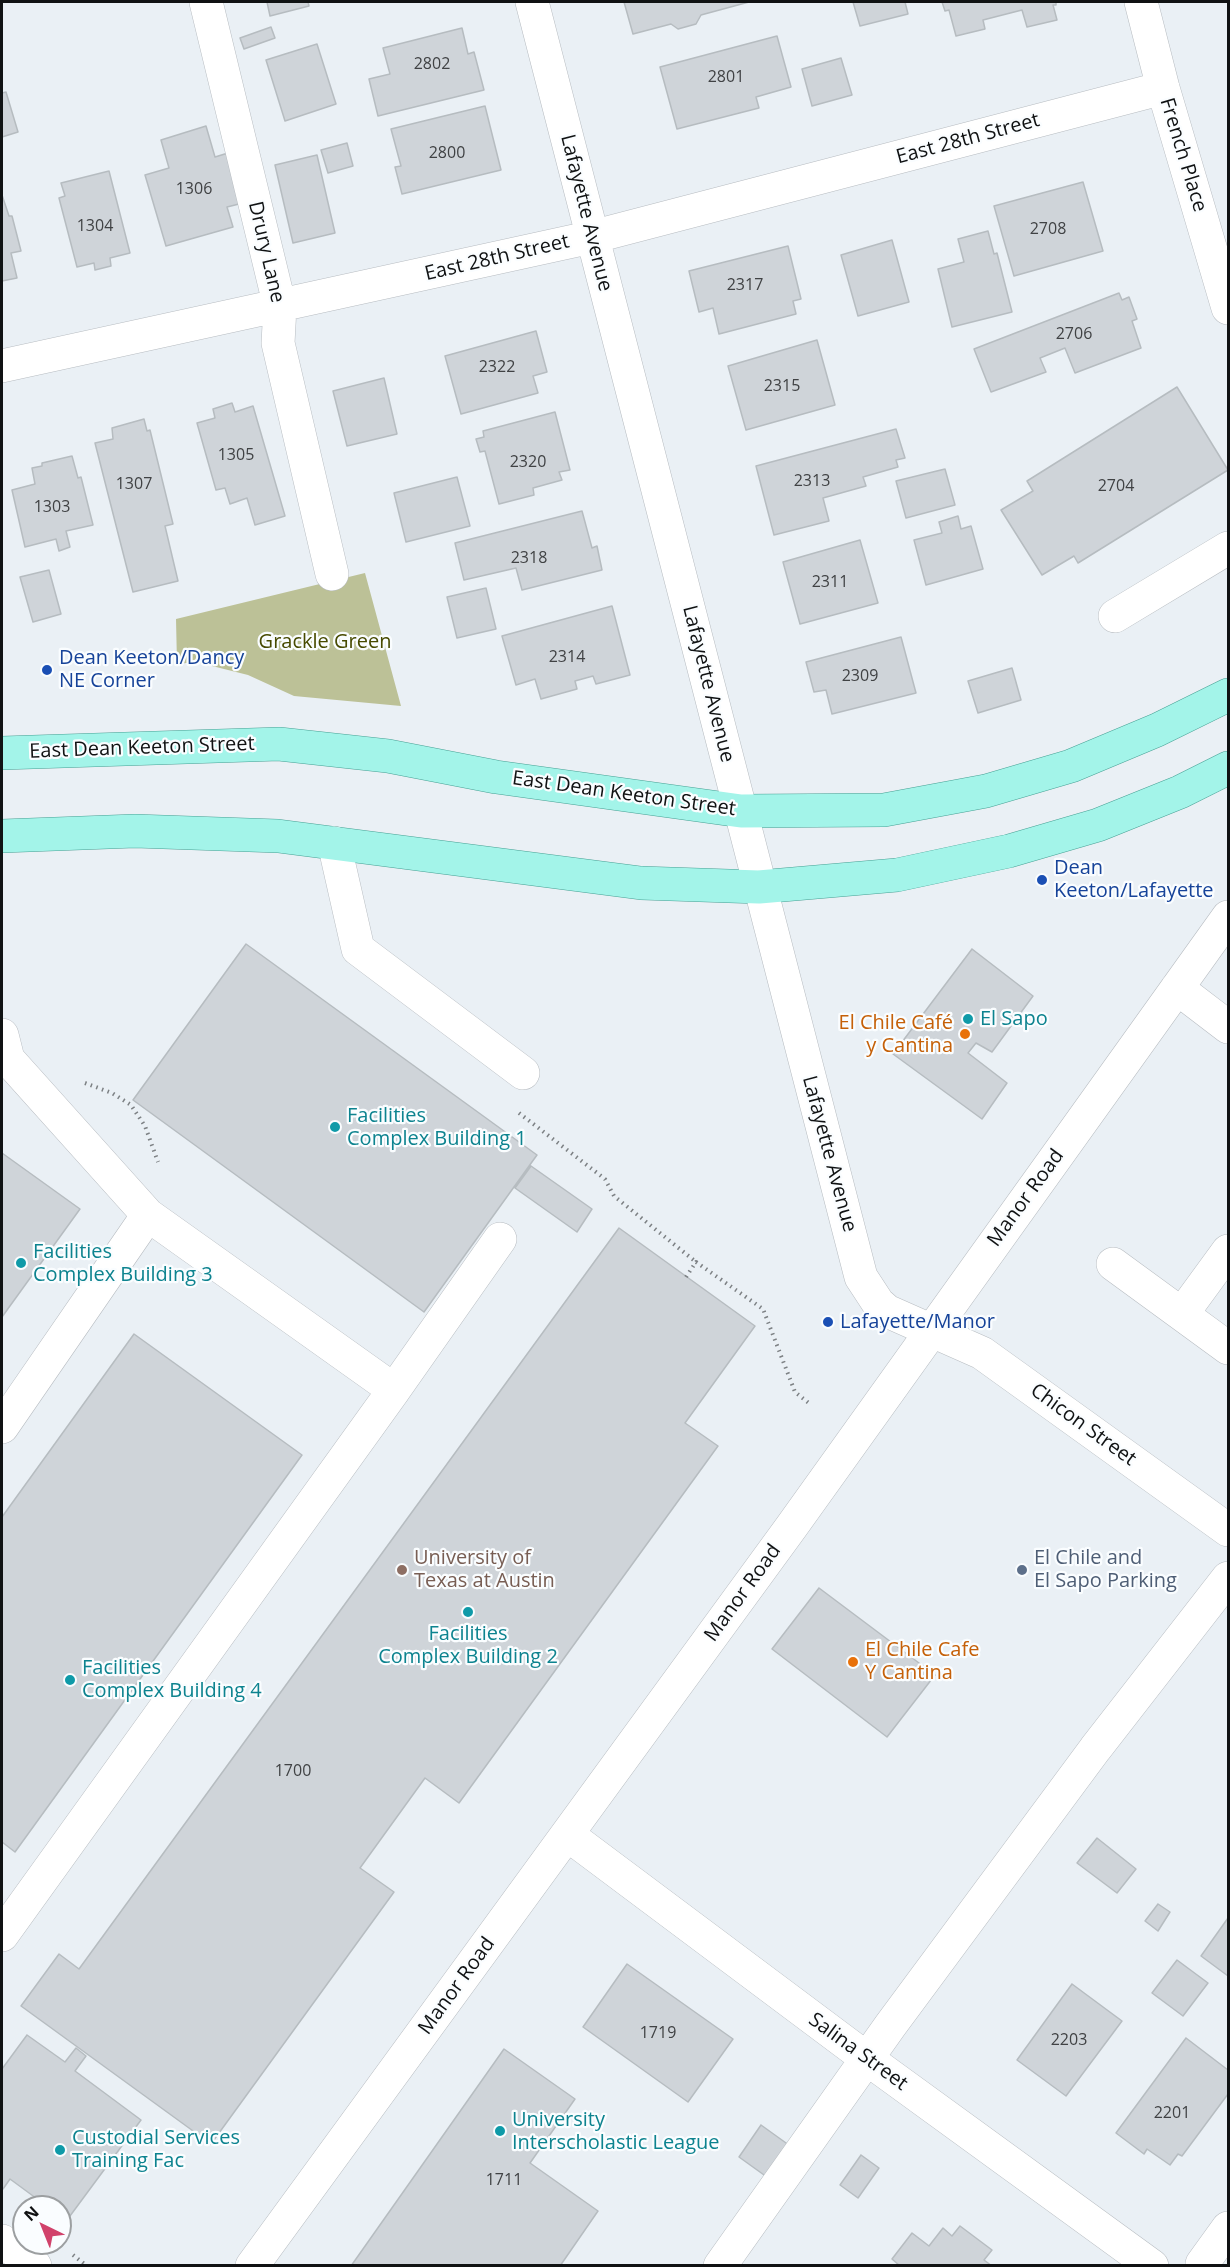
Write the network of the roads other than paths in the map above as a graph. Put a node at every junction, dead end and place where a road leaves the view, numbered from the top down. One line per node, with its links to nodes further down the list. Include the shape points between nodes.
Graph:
1 (206, 2): 6 (street, Drury Lane)
2 (532, 2): 5 (street, Lafayette Avenue)
3 (1141, 2): 4 (street, French Place)
4 (1163, 88): 5 (street, East 28th Street); 7 (street, French Place)
5 (592, 237): 6 (street, East 28th Street); 15 (street, Lafayette Avenue)
6 (280, 307): 8 (street, East 28th Street); 10 (street, Drury Lane, via 278,343)
7 (1228, 308)
8 (2, 366)
9 (1228, 548): 11 (street)
10 (332, 574)
11 (1115, 616)
12 (1228, 695): 15 (main road, East Dean Keeton Street, via 1071,766 986,791 884,810)
13 (2, 753): 15 (main road, East Dean Keeton Street, via 279,744 388,756 496,777)
14 (1228, 768): 18 (main road, via 1098,825 1008,851 897,875)
15 (741, 811): 18 (street, Lafayette Avenue)
16 (2, 836): 17 (main road, via 135,831 278,836)
17 (333, 843): 18 (main road, via 641,883); 23 (street, via 358,949)
18 (759, 887): 29 (street, Lafayette Avenue, via 861,1277 887,1311)
19 (1228, 917): 20 (street, Manor Road)
20 (1177, 988): 21 (street); 29 (street, Manor Road)
21 (1228, 1027)
22 (2, 1035): 24 (street, via 8,1059)
23 (523, 1073)
24 (148, 1215): 31 (street); 32 (street)
25 (500, 1239): 31 (street)
26 (1228, 1251): 28 (street)
27 (1113, 1264): 28 (street)
28 (1182, 1314): 30 (street)
29 (932, 1330): 33 (street, Chicon Street, via 982,1353); 35 (street, Manor Road)
30 (1228, 1348)
31 (394, 1390): 36 (street)
32 (2, 1427)
33 (1228, 1530)
34 (1228, 1578): 37 (street, via 1095,1749)
35 (567, 1835): 37 (street, Salina Street); 41 (street, Manor Road)
36 (2, 1935)
37 (866, 2058): 42 (street); 43 (street, Salina Street)
38 (1228, 2228): 45 (street)
39 (2, 2241): 40 (street)
40 (35, 2265)
41 (252, 2265)
42 (720, 2265)
43 (1152, 2265)
44 (1163, 2265): 45 (street, via 1184,2258)
45 (1203, 2265)

